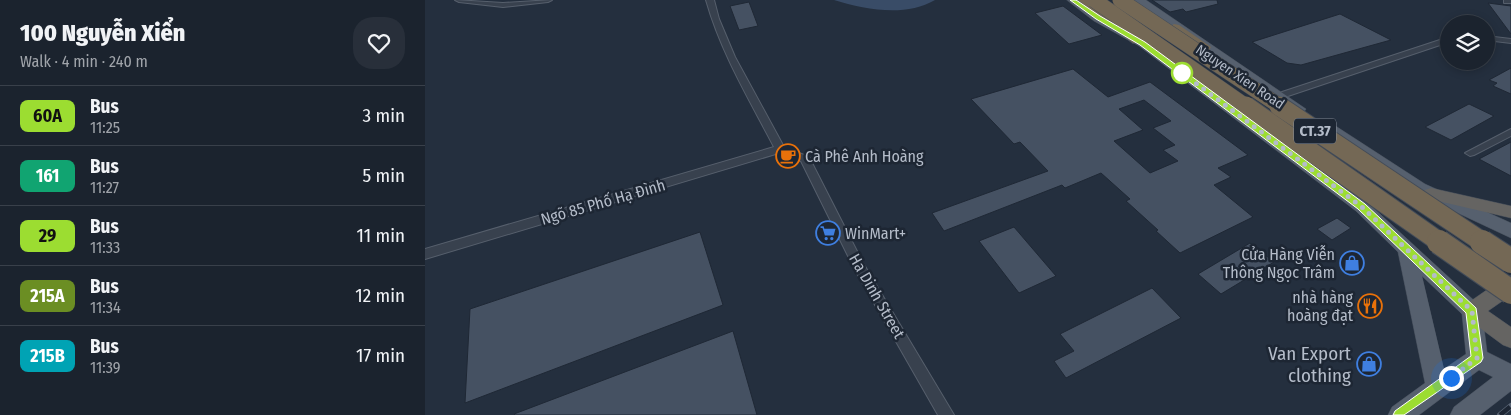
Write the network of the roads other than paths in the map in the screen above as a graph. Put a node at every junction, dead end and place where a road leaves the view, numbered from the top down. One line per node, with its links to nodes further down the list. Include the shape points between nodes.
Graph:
1 (459, 0): 2 (street, via 503,5)
2 (548, 0)
3 (710, 0): 20 (street, via 714,18)
4 (1073, 0): 13 (main road, Nguyen Xien Road)
5 (1085, 0): 13 (highway)
6 (1094, 0): 30 (highway, CT.37, bridge)
7 (1122, 0): 19 (main road, Nguyen Xien Road, via 1341,145); 28 (highway, CT.37, bridge)
8 (1129, 0): 16 (highway)
9 (1138, 0): 16 (main road, Nguyen Xien Road)
10 (1507, 1): 11 (street)
11 (1511, 1)
12 (1495, 39): 14 (street)
13 (1138, 40): 23 (main road, Nguyen Xien Road)
14 (1511, 41)
15 (1440, 42): 17 (street)
16 (1204, 46): 17 (main road, Nguyen Xien Road)
17 (1279, 96): 19 (main road, Nguyen Xien Road)
18 (1511, 132): 21 (street)
19 (1358, 147): 22 (main road, Nguyen Xien Road)
20 (780, 149): 27 (street, Ngõ 85 Phố Hạ Đình); 36 (street, Ha Dinh Street, via 805,159 858,265)
21 (1470, 153)
22 (1425, 191): 23 (main road, via 1430,210 1420,220 1399,220); 24 (highway); 25 (main road, Nguyen Xien Road)
23 (1362, 207): 26 (main road, Nguyen Xien Road)
24 (1511, 212)
25 (1511, 231)
26 (1407, 250): 31 (main road, Nguyen Xien Road); 35 (main road)
27 (425, 254)
28 (1511, 262)
29 (1511, 284): 31 (highway)
30 (1511, 292)
31 (1472, 311): 32 (highway); 33 (main road)
32 (1511, 339)
33 (1477, 358): 34 (main road); 35 (main road)
34 (1509, 378): 38 (main road)
35 (1437, 387): 37 (main road)
36 (946, 415)
37 (1399, 415)
38 (1462, 415)

